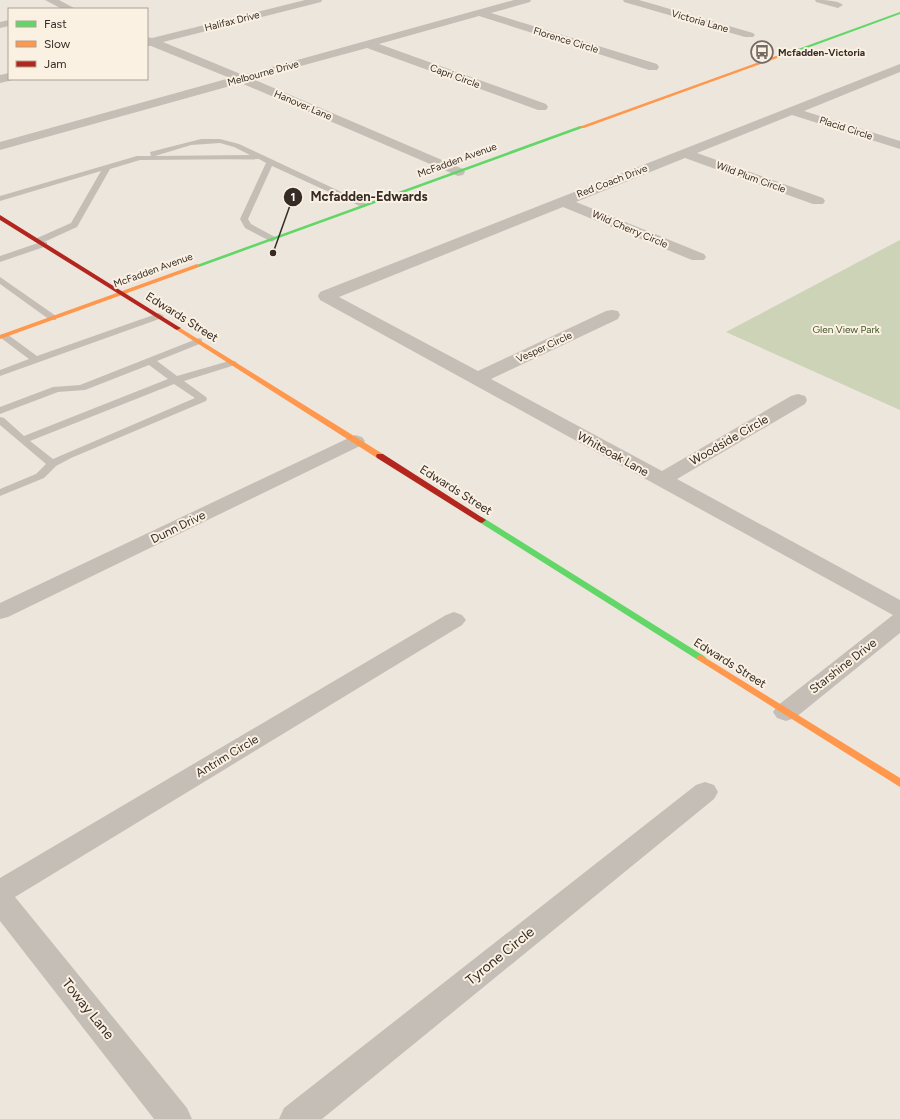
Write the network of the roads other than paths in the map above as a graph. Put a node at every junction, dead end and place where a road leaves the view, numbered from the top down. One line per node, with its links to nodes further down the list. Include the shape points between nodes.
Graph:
1 (50, 0): 8 (street)
2 (317, 0): 9 (street, Halifax Drive)
3 (526, 0): 11 (street, Melbourne Drive)
4 (628, 0): 12 (street, Victoria Lane)
5 (820, 0): 7 (street)
6 (260, 5): 9 (street)
7 (838, 5)
8 (69, 8)
9 (275, 11): 13 (street, Halifax Drive)
10 (900, 12): 29 (street, McFadden Avenue)
11 (480, 13): 14 (street, Melbourne Drive); 15 (street, Florence Circle)
12 (749, 35)
13 (148, 42): 19 (street, Hanover Lane)
14 (368, 44): 19 (street, Melbourne Drive); 20 (street, Capri Circle)
15 (653, 67)
16 (900, 68): 17 (street, Red Coach Drive)
17 (886, 73): 18 (street); 21 (street, Red Coach Drive)
18 (900, 77)
19 (242, 79): 23 (street, Melbourne Drive); 29 (street, Hanover Lane)
20 (542, 107)
21 (792, 111): 22 (street, Placid Circle); 24 (street, Red Coach Drive)
22 (900, 145)
23 (0, 146)
24 (684, 153): 31 (street, Red Coach Drive); 32 (street, Wild Plum Circle)
25 (140, 158): 26 (lane); 26 (lane, via 199,142 230,143); 28 (lane)
26 (260, 158): 27 (lane)
27 (270, 162): 33 (lane); 35 (lane, via 244,220 248,226)
28 (107, 167): 30 (lane); 36 (lane, via 74,225)
29 (458, 172): 33 (street, McFadden Avenue)
30 (0, 200)
31 (562, 201): 37 (street, Wild Cherry Circle); 41 (street, Red Coach Drive)
32 (818, 201)
33 (365, 205): 35 (street, McFadden Avenue)
34 (1, 219): 36 (street, Edwards Street)
35 (272, 239): 40 (street, McFadden Avenue)
36 (41, 242): 38 (lane); 40 (street, Edwards Street)
37 (698, 257)
38 (0, 259)
39 (0, 280): 44 (lane)
40 (122, 293): 43 (street, Edwards Street); 44 (street, McFadden Avenue)
41 (326, 296): 51 (street, Whiteoak Lane)
42 (612, 315): 51 (street, Vesper Circle)
43 (159, 316): 46 (street, Edwards Street); 47 (lane)
44 (53, 318): 45 (street, McFadden Avenue)
45 (2, 336): 47 (lane)
46 (199, 342): 48 (lane); 49 (street, Edwards Street)
47 (36, 360): 50 (lane)
48 (150, 361): 52 (lane); 54 (lane, via 80,388 57,389)
49 (232, 363): 52 (lane); 57 (street, Edwards Street)
50 (0, 373)
51 (476, 379): 59 (street, Whiteoak Lane)
52 (175, 380): 56 (lane); 58 (lane, via 202,399)
53 (798, 400): 59 (street, Woodside Circle)
54 (0, 411)
55 (0, 420): 56 (lane)
56 (23, 440): 58 (lane)
57 (355, 441): 62 (street, Dunn Drive); 65 (street, Edwards Street)
58 (52, 464): 60 (lane, via 40,476)
59 (661, 480): 61 (street, Whiteoak Lane)
60 (0, 493)
61 (900, 610)
62 (0, 612)
63 (454, 620): 68 (street, Antrim Circle)
64 (900, 621): 65 (street, Starshine Drive)
65 (786, 712): 66 (street, Edwards Street)
66 (900, 783)
67 (705, 792): 71 (street, Tyrone Circle)
68 (0, 892)
69 (0, 899): 70 (street, Toway Lane)
70 (175, 1119)
71 (296, 1119)

